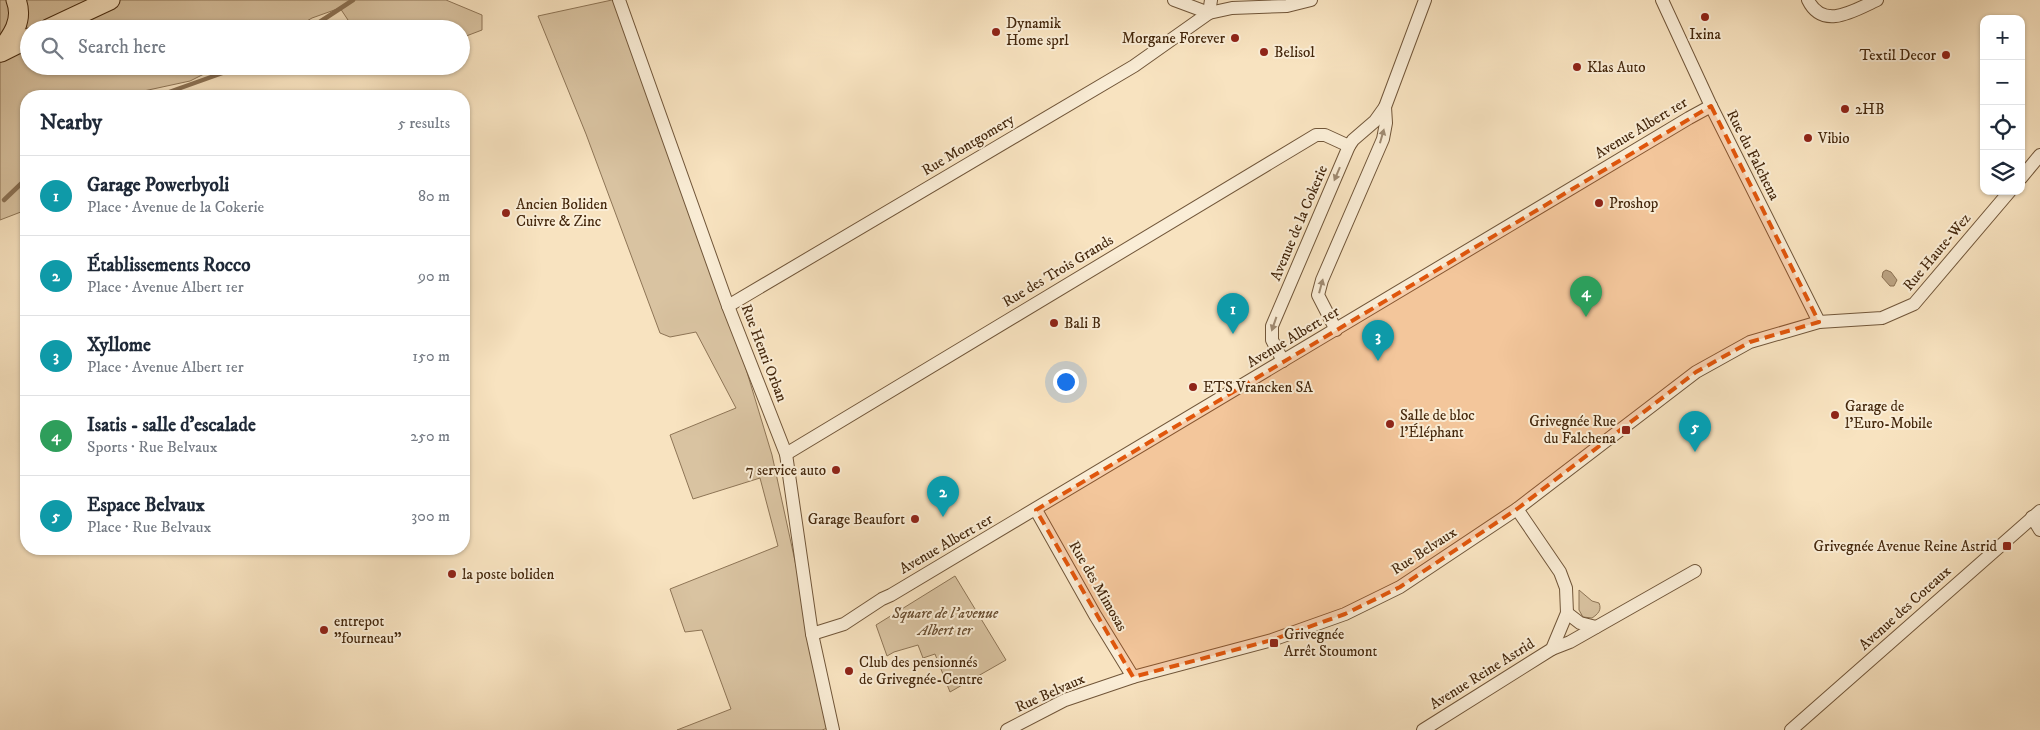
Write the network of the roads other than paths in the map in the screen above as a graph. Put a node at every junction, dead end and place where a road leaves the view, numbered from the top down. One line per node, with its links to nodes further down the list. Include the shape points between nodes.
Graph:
1 (16, 0): 14 (main road, via 17,25)
2 (110, 0): 12 (main road)
3 (619, 0): 21 (street, Rue Henri Orban)
4 (1174, 0): 11 (street)
5 (1211, 0): 11 (street)
6 (1311, 0): 11 (street, via 1287,6 1232,8)
7 (1425, 0): 16 (street, Avenue de la Cokerie)
8 (1662, 0): 15 (street, Rue du Falchena)
9 (1808, 0): 10 (street, via 1822,15 1832,16 1844,16)
10 (1877, 0)
11 (1209, 13): 21 (street, Rue Montgomery, via 1134,66)
12 (67, 20)
13 (20, 42): 14 (main road)
14 (0, 52)
15 (1711, 106): 22 (street, Rue du Falchena); 23 (street, Avenue Albert 1er)
16 (1384, 107): 17 (street, Avenue de la Cokerie, via 1375,121); 23 (street, Avenue de la Cokerie, one-way to 16, via 1318,295 1382,139 1386,123)
17 (1349, 146): 24 (street, Avenue de la Cokerie, one-way to 24, via 1272,326 1272,340); 25 (street, Rue des Trois Grands, via 1316,134)
18 (2040, 155): 19 (street)
19 (2025, 173)
20 (2007, 195): 22 (street, Rue Haute-Wez, via 1914,304 1882,318)
21 (728, 306): 25 (street, Rue Henri Orban)
22 (1819, 322): 26 (street, Rue Belvaux, via 1750,342 1696,372)
23 (1336, 330): 24 (street, Avenue Albert 1er)
24 (1283, 361): 27 (street, Avenue Albert 1er)
25 (786, 454): 33 (street, Rue Henri Orban)
26 (1517, 509): 31 (street, Avenue Reine Astrid, via 1560,572 1566,588); 35 (street, Rue Belvaux, via 1400,587 1345,614 1272,640)
27 (1036, 510): 33 (street, Avenue Albert 1er, via 844,624); 35 (street, Rue des Mimosas)
28 (2036, 514): 29 (street); 39 (street, Avenue des Coteaux)
29 (2040, 530)
30 (1695, 571): 32 (street)
31 (1567, 613): 32 (street, via 1580,623); 34 (street, Avenue Reine Astrid)
32 (1596, 627): 34 (street)
33 (812, 634): 36 (street, Rue Henri Orban)
34 (1552, 649): 38 (street, Avenue Reine Astrid)
35 (1133, 677): 37 (street, Rue Belvaux, via 1065,700)
36 (833, 730)
37 (1008, 730)
38 (1424, 730)
39 (1791, 730)

